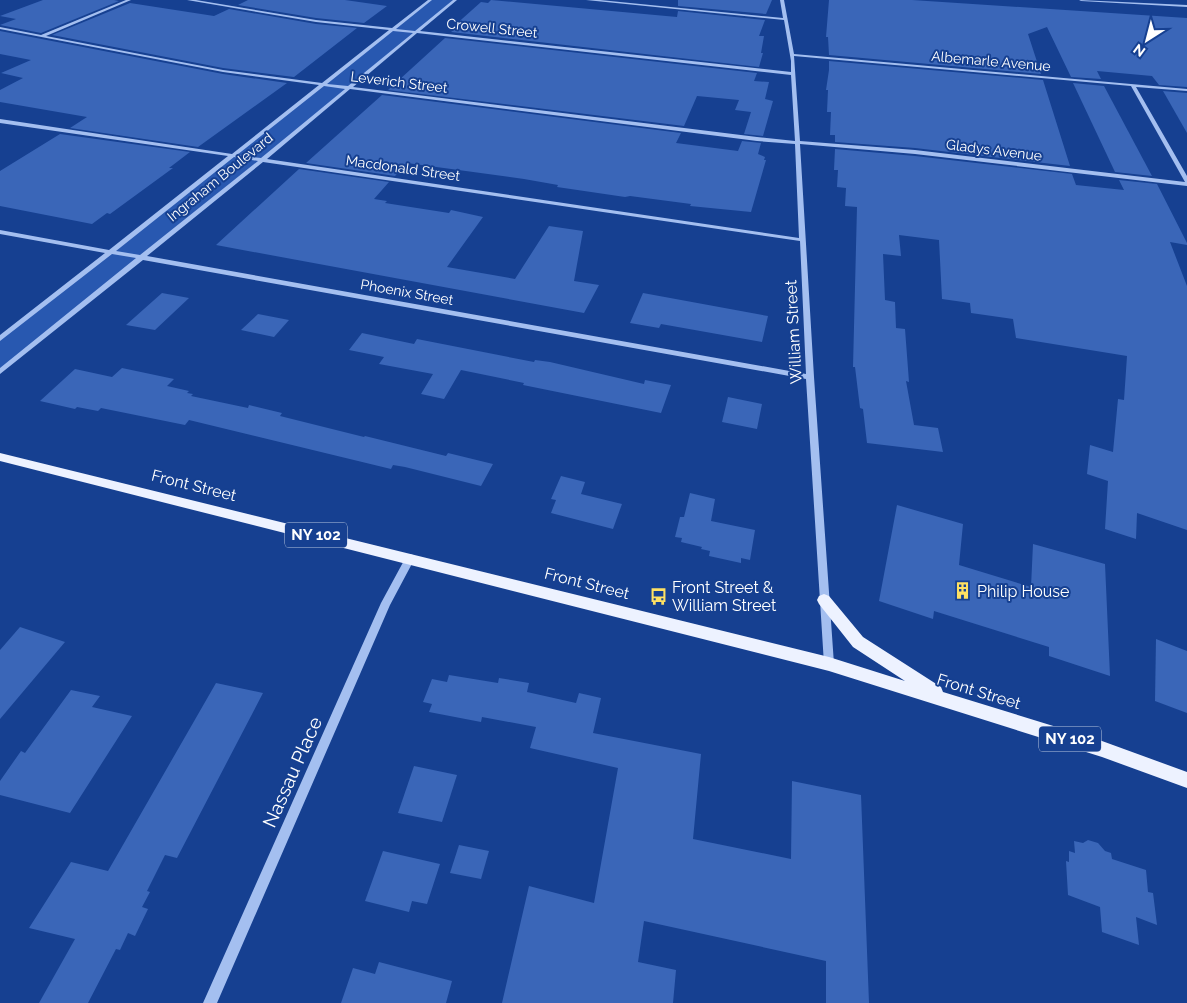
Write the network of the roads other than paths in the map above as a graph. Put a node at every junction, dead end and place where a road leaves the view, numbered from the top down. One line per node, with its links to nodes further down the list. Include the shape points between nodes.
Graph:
1 (129, 0): 13 (street)
2 (189, 0): 11 (street, Crowell Street, via 316,21)
3 (430, 0): 11 (street, Ingraham Boulevard)
4 (455, 0): 12 (street, Ingraham Boulevard)
5 (589, 0): 9 (street)
6 (782, 0): 9 (street, William Street)
7 (1081, 0): 8 (street)
8 (1187, 6)
9 (786, 19): 14 (street, William Street)
10 (0, 28): 13 (street, Leverich Street)
11 (394, 29): 12 (street, Crowell Street); 16 (street, Ingraham Boulevard)
12 (417, 31): 15 (street, Crowell Street); 18 (street, Ingraham Boulevard)
13 (42, 36): 16 (street, Leverich Street, via 223,70)
14 (793, 55): 15 (street, William Street); 17 (street, Albemarle Avenue)
15 (794, 74): 21 (street, William Street)
16 (326, 84): 18 (street, Leverich Street); 22 (street, Ingraham Boulevard)
17 (1134, 85): 19 (street, Albemarle Avenue); 24 (street)
18 (350, 87): 21 (street, Leverich Street); 23 (street, Ingraham Boulevard)
19 (1187, 90)
20 (0, 121): 22 (street, Macdonald Street)
21 (798, 142): 24 (street, Gladys Avenue); 26 (street, William Street)
22 (234, 156): 23 (street, Macdonald Street); 27 (street, Ingraham Boulevard)
23 (262, 160): 26 (street, Macdonald Street); 28 (street, Ingraham Boulevard)
24 (1187, 182)
25 (0, 232): 27 (street, Phoenix Street)
26 (803, 240): 31 (street, William Street)
27 (112, 252): 28 (street, Phoenix Street); 29 (street, Ingraham Boulevard)
28 (142, 257): 30 (street, Ingraham Boulevard); 31 (street, Phoenix Street)
29 (0, 340)
30 (0, 372)
31 (810, 377): 34 (street, William Street)
32 (0, 457): 33 (main road, Front Street / NY 102)
33 (410, 558): 35 (main road, Front Street / NY 102); 38 (street, Nassau Place, via 386,603)
34 (824, 600): 35 (street, William Street); 36 (main road, via 858,642)
35 (829, 664): 36 (main road, Front Street / NY 102)
36 (951, 702): 37 (main road, Front Street / NY 102, via 1102,749)
37 (1187, 780)
38 (210, 1003)

